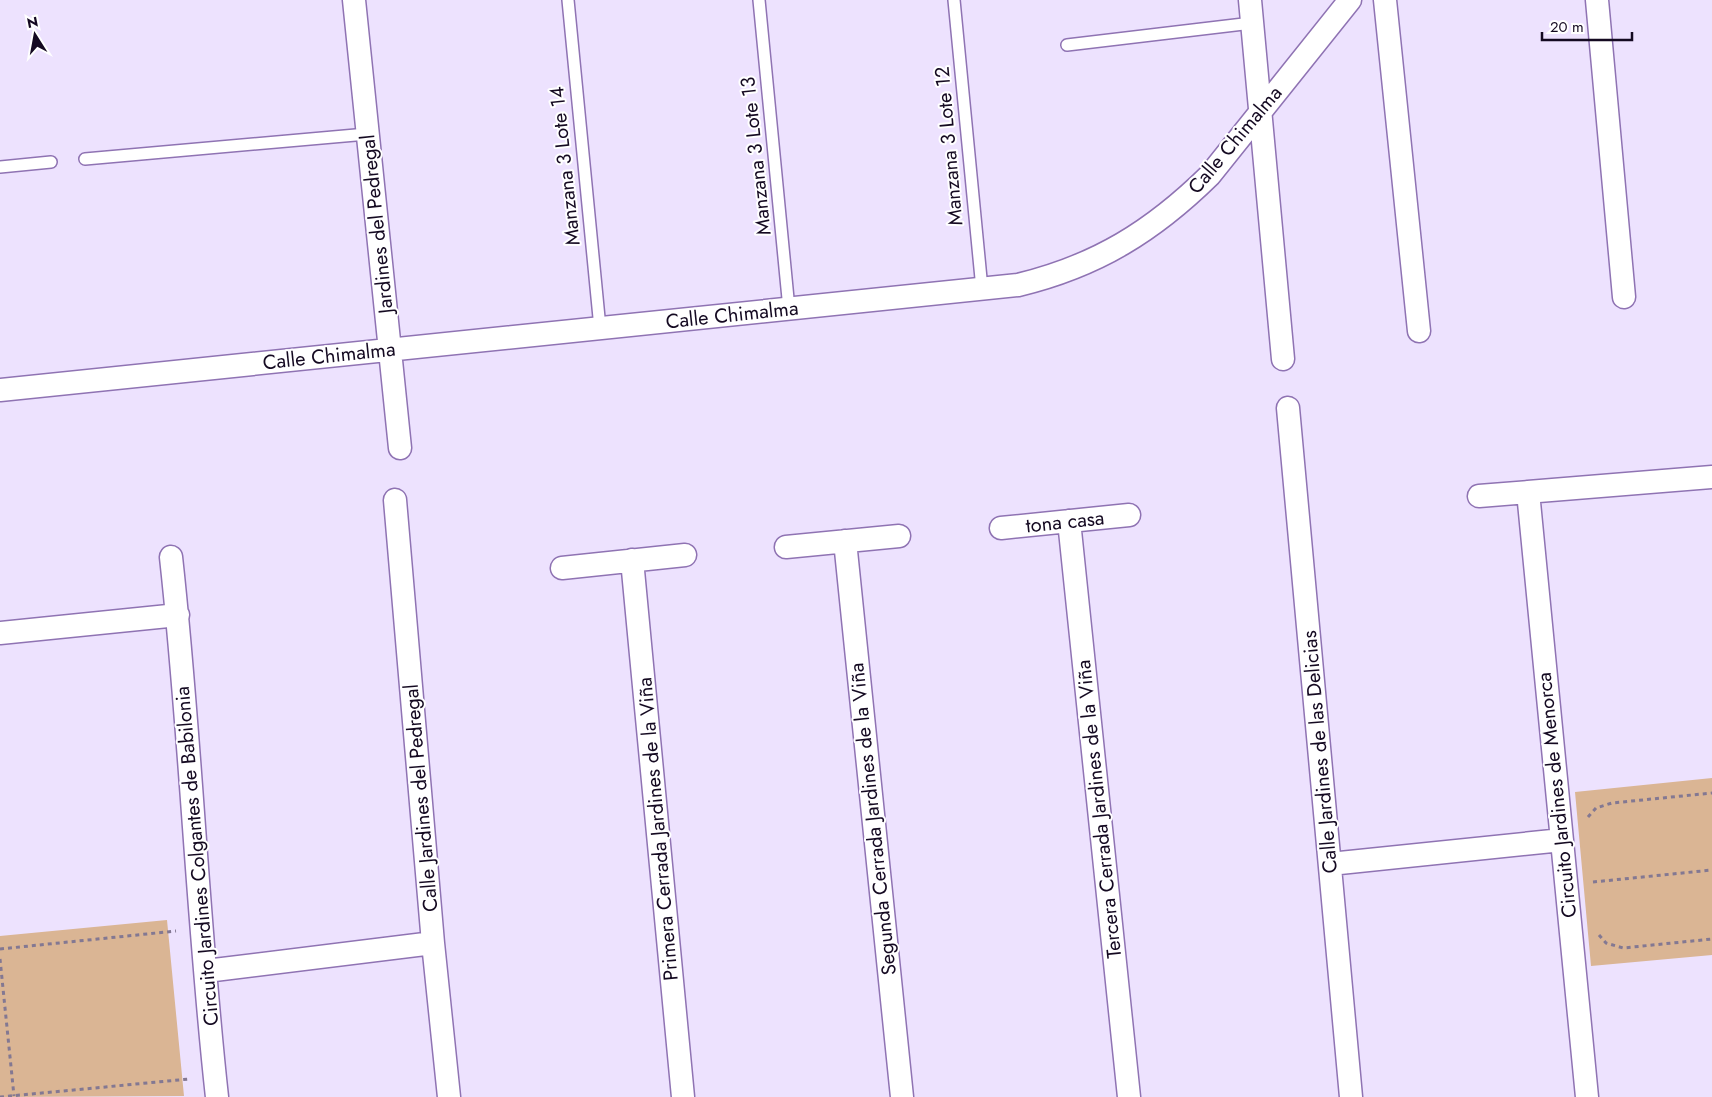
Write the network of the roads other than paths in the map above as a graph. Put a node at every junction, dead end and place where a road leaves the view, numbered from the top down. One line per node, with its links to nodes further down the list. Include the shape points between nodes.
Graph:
1 (354, 0): 12 (street, Jardines del Pedregal)
2 (568, 0): 19 (lane, Manzana 3 Lote 14)
3 (759, 0): 18 (lane, Manzana 3 Lote 13)
4 (954, 0): 16 (lane, Manzana 3 Lote 12)
5 (1250, 0): 9 (street)
6 (1350, 0): 11 (street, Calle Chimalma)
7 (1385, 0): 20 (street)
8 (1597, 0): 17 (street)
9 (1252, 23): 10 (lane); 11 (street)
10 (1067, 45)
11 (1260, 111): 16 (street, Calle Chimalma, via 1210,175 1186,199 1122,245 1050,277); 22 (street)
12 (367, 134): 13 (lane); 21 (street, Jardines del Pedregal)
13 (85, 159)
14 (51, 162): 15 (lane)
15 (0, 167)
16 (982, 289): 18 (street, Calle Chimalma)
17 (1624, 297)
18 (789, 309): 19 (street, Calle Chimalma)
19 (600, 328): 21 (street, Calle Chimalma)
20 (1420, 331)
21 (390, 350): 23 (street, Calle Chimalma); 25 (street, Jardines del Pedregal)
22 (1283, 358)
23 (0, 390)
24 (1288, 408): 43 (street, Calle Jardines de las Delicias)
25 (400, 448)
26 (1712, 477): 27 (street)
27 (1528, 492): 28 (street); 42 (street, Circuito Jardines de Menorca)
28 (1479, 496)
29 (395, 500): 44 (street, Calle Jardines del Pedregal)
30 (1129, 515): 31 (street, tona casa)
31 (1069, 521): 32 (street, tona casa); 50 (street, Tercera Cerrada Jardines de la Viña)
32 (1002, 528)
33 (898, 536): 34 (street)
34 (845, 541): 35 (street); 49 (street, Segunda Cerrada Jardines de la Viña)
35 (786, 547)
36 (685, 555): 38 (street)
37 (171, 557): 40 (street, Circuito Jardines Colgantes de Babilonia)
38 (632, 560): 39 (street); 48 (street, Primera Cerrada Jardines de la Viña)
39 (562, 568)
40 (178, 615): 41 (street); 45 (street, Circuito Jardines Colgantes de Babilonia)
41 (0, 633)
42 (1562, 840): 43 (street); 52 (street, Circuito Jardines de Menorca)
43 (1330, 864): 51 (street, Calle Jardines de las Delicias)
44 (434, 943): 45 (street); 47 (street, Calle Jardines del Pedregal)
45 (206, 971): 46 (street, Circuito Jardines Colgantes de Babilonia)
46 (216, 1087)
47 (449, 1097)
48 (683, 1097)
49 (902, 1097)
50 (1130, 1097)
51 (1351, 1097)
52 (1586, 1097)

